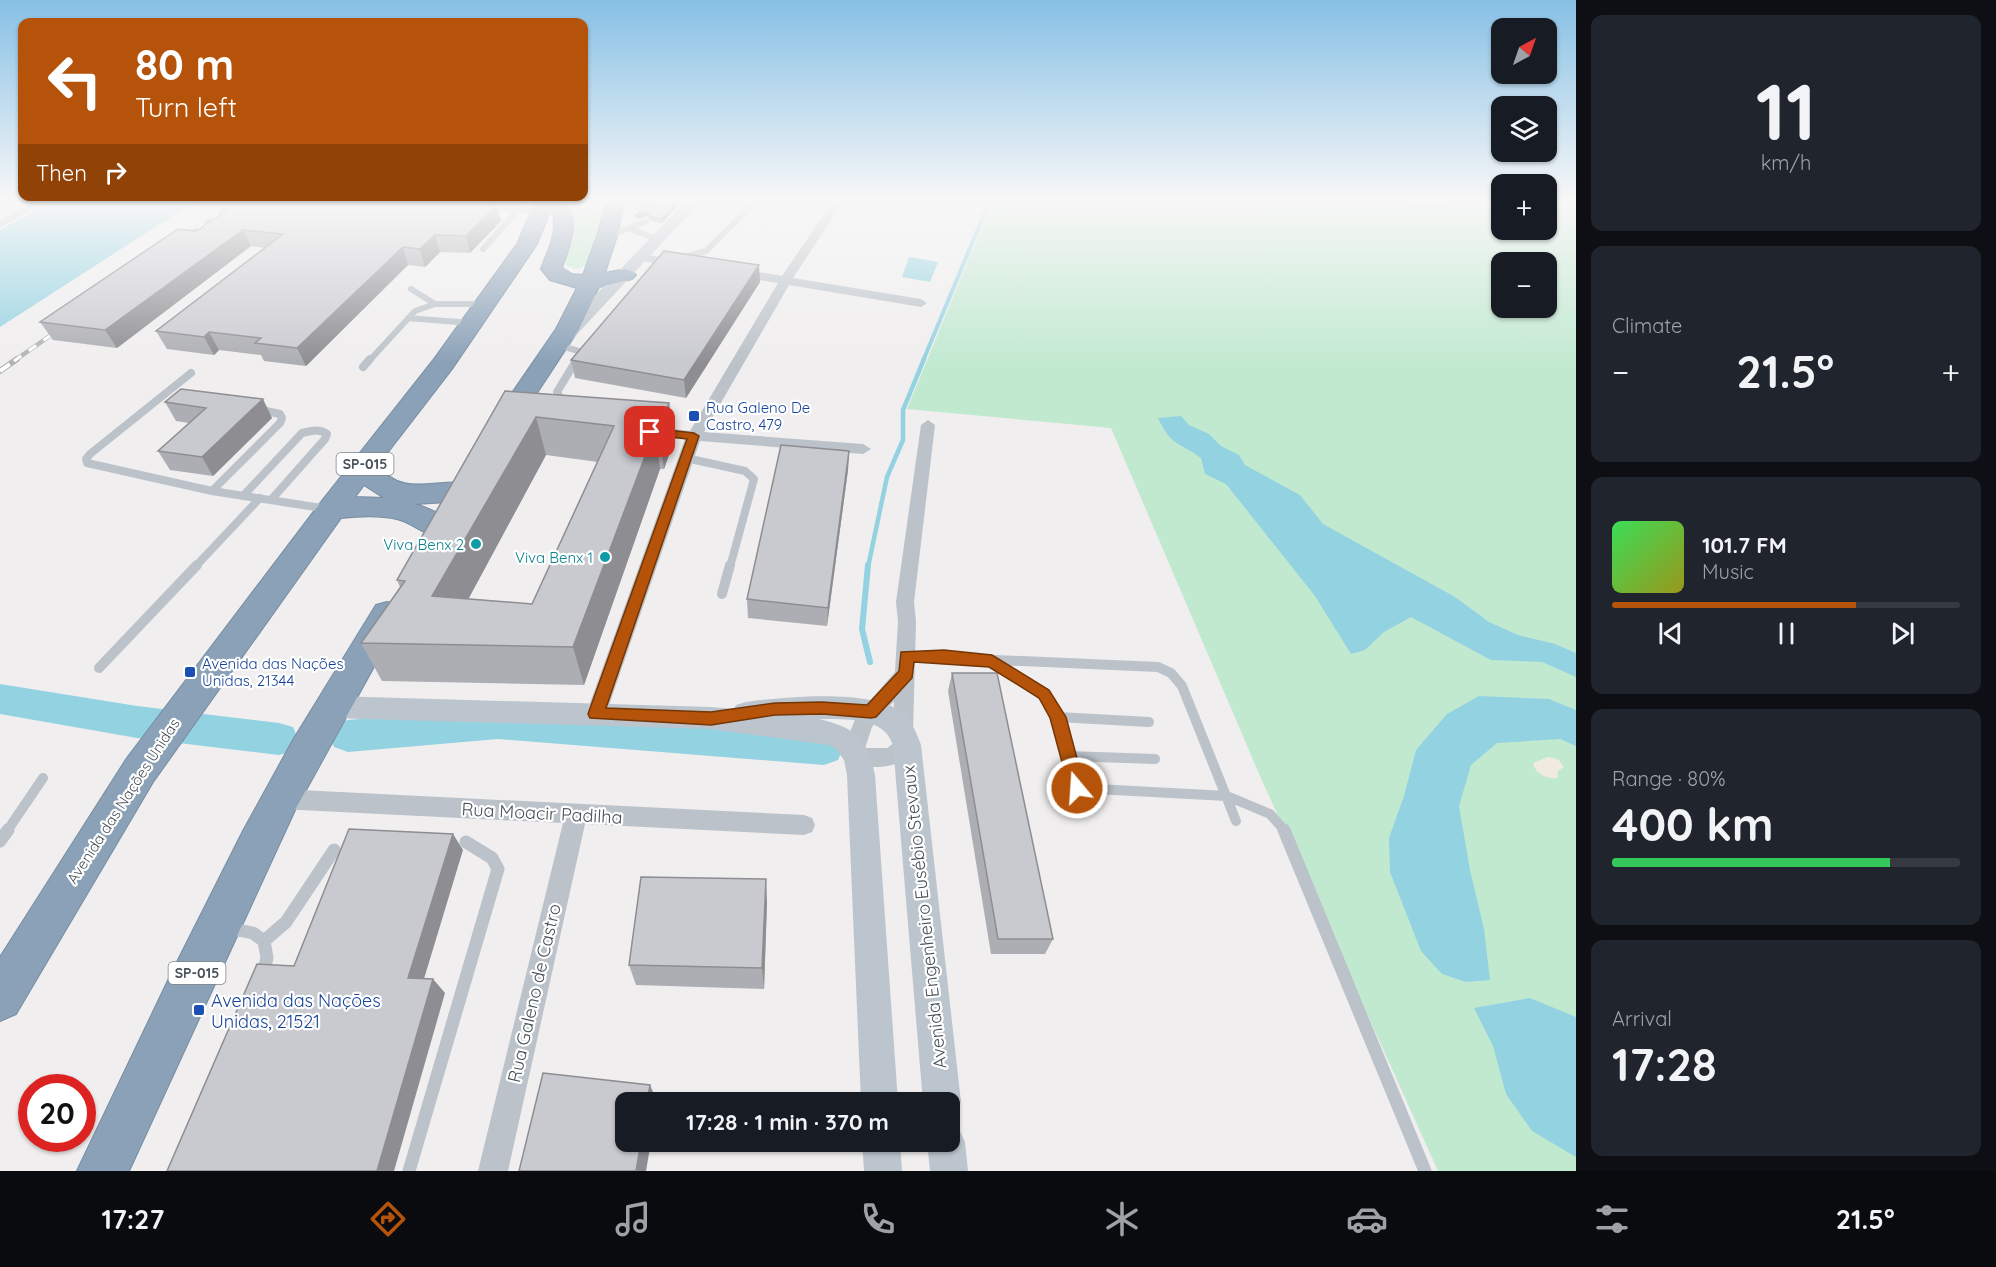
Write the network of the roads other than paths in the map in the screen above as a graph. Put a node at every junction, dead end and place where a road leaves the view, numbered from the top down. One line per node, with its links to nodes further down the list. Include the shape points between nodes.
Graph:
1 (520, 255): 17 (highway, Avenida das Nações Unidas / SP-015)
2 (556, 255): 13 (highway, via 551,269 564,279)
3 (600, 255): 13 (highway)
4 (644, 255): 7 (main road)
5 (689, 255): 8 (lane)
6 (802, 255): 12 (street)
7 (641, 258): 8 (street); 11 (main road)
8 (675, 263): 9 (street)
9 (696, 266)
10 (718, 269): 12 (street)
11 (625, 274): 13 (highway); 20 (main road)
12 (786, 279): 15 (street); 29 (street)
13 (590, 280): 20 (highway)
14 (411, 289): 16 (lane)
15 (921, 303)
16 (435, 304): 17 (lane); 18 (lane)
17 (478, 314): 18 (lane); 32 (highway, Avenida das Nações Unidas / SP-015)
18 (408, 318): 21 (lane)
19 (594, 340): 20 (lane)
20 (566, 346): 25 (lane, via 557,393); 34 (highway)
21 (363, 367)
22 (190, 373): 23 (lane)
23 (159, 397): 24 (lane); 33 (lane, via 90,454 87,462)
24 (169, 398)
25 (572, 401)
26 (252, 409): 33 (lane, via 274,411 282,418)
27 (928, 425): 42 (street, Avenida Engenheiro Eusébio Stevaux, via 905,602)
28 (636, 430): 29 (street)
29 (694, 436): 30 (street); 31 (street)
30 (863, 449)
31 (686, 458): 40 (lane, via 745,471 754,479); 45 (street)
32 (364, 465): 34 (highway, via 370,477 393,492 420,495); 38 (highway, Avenida das Nações Unidas / SP-015)
33 (212, 491): 35 (lane)
34 (462, 491): 38 (highway, via 432,539 426,518 409,510 359,506)
35 (243, 496): 36 (lane); 37 (lane, via 302,433 325,432 325,439)
36 (260, 498): 37 (lane); 43 (lane)
37 (271, 500): 38 (lane)
38 (331, 510): 66 (highway, Avenida das Nações Unidas / SP-015, via 140,770)
39 (402, 589): 46 (highway, SP-015)
40 (722, 594)
41 (992, 661): 42 (lane, via 944,656); 47 (lane, via 1044,694); 56 (lane, via 1158,667 1171,673 1182,686)
42 (906, 665): 44 (street); 50 (street, Avenida Engenheiro Eusébio Stevaux)
43 (99, 668)
44 (871, 712): 48 (main road, via 775,709); 50 (main road, via 889,718); 51 (street, via 860,730)
45 (596, 714): 46 (main road); 48 (main road)
46 (326, 716): 55 (highway, SP-015)
47 (1058, 717): 49 (lane); 52 (lane)
48 (711, 718): 51 (main road, via 836,735)
49 (1149, 722)
50 (905, 739): 51 (street, via 898,754 888,758); 68 (main road, Avenida Engenheiro Eusébio Stevaux)
51 (856, 753): 67 (main road, via 861,775)
52 (1067, 756): 53 (lane); 56 (lane, via 1075,786 1080,790)
53 (1155, 759)
54 (43, 778): 60 (lane)
55 (287, 787): 57 (street, Rua Moacir Padilha); 63 (highway, SP-015)
56 (1227, 796): 58 (lane); 76 (lane, via 1270,814 1289,837)
57 (576, 815): 59 (street, Rua Moacir Padilha); 73 (street, Rua Galeno de Castro)
58 (1236, 820)
59 (804, 825)
60 (0, 841)
61 (466, 842): 72 (lane, via 492,858 498,869)
62 (334, 850): 64 (lane, via 286,922)
63 (217, 926): 64 (lane, via 253,933); 71 (highway, SP-015)
64 (264, 941): 65 (lane, via 267,958)
65 (257, 990)
66 (0, 998)
67 (878, 1092)
68 (941, 1092)
69 (882, 1152): 74 (main road)
70 (947, 1152): 75 (main road)
71 (103, 1171)
72 (409, 1171)
73 (493, 1171)
74 (883, 1171)
75 (949, 1171)
76 (1425, 1171)

